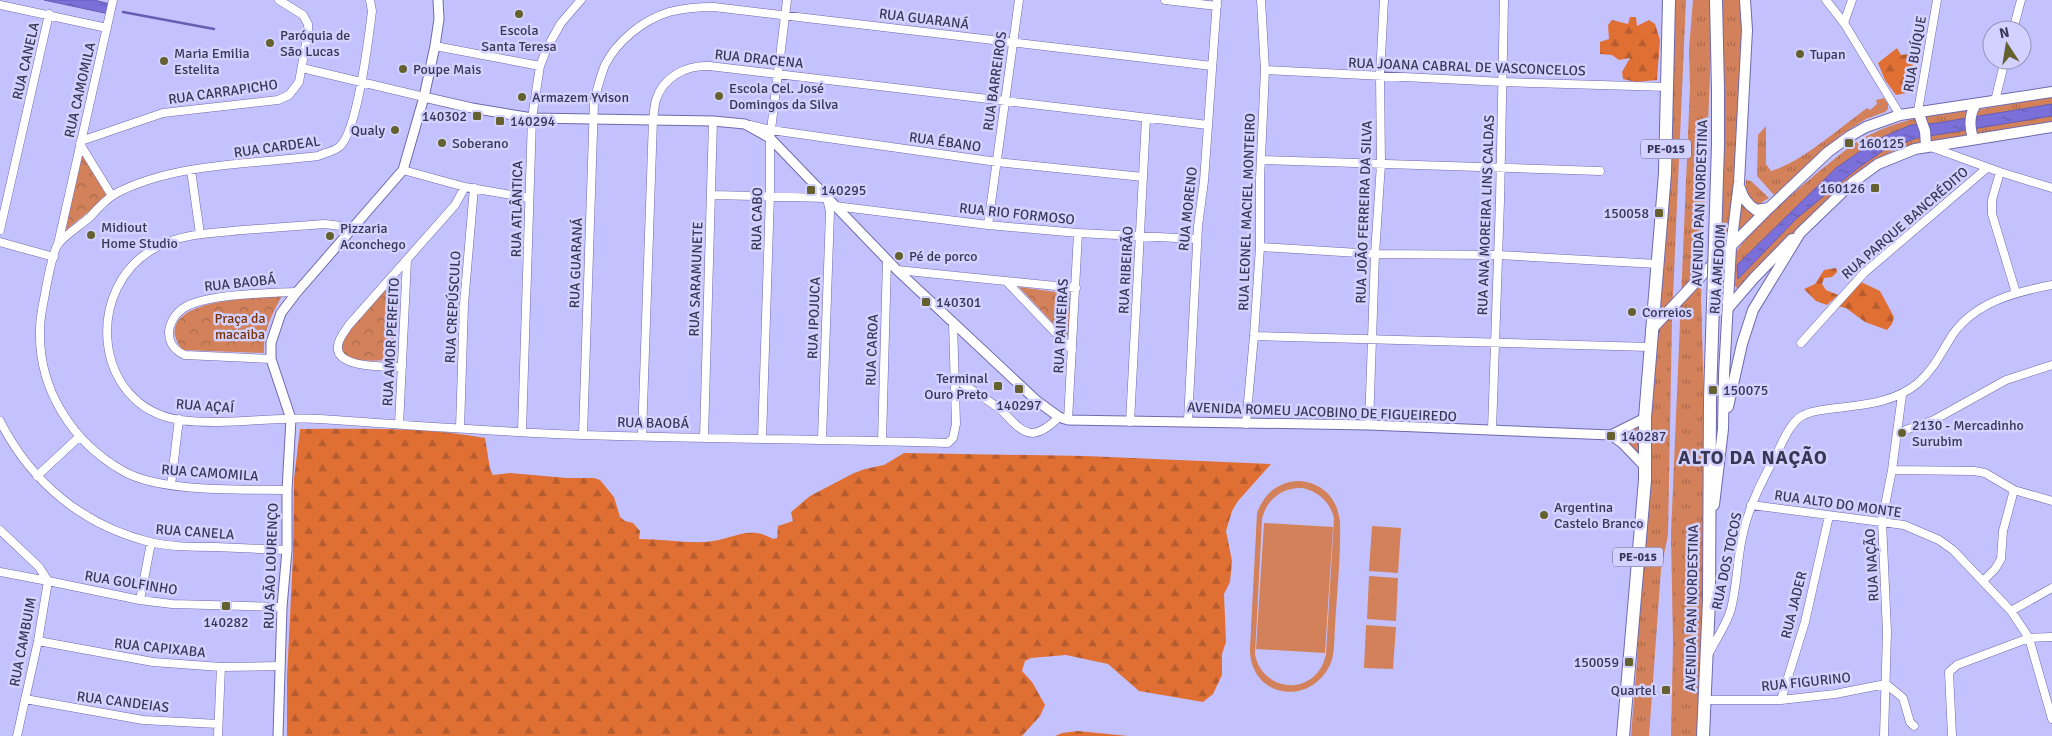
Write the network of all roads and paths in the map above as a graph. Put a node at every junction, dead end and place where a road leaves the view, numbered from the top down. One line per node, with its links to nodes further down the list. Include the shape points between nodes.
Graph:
1 (113, 0): 25 (street, RUA CAMOMILA)
2 (279, 0): 30 (street, RUA CARRAPICHO, via 303,14 308,24)
3 (370, 0): 35 (street, RUA CARDEAL, via 372,11)
4 (438, 0): 27 (street)
5 (581, 0): 28 (street, RUA ATLÂNTICA, via 556,31)
6 (787, 0): 22 (street, RUA CABO)
7 (1019, 0): 26 (street, RUA BARREIROS)
8 (1165, 0): 19 (street)
9 (1261, 0): 31 (street, RUA LEONEL MACIEL MONTEIRO)
10 (1384, 0): 34 (street, RUA JOÃO FERREIRA DA SILVA)
11 (1504, 0): 36 (street, RUA ANA MOREIRA LINS CALDAS)
12 (1669, 0): 37 (highway, PE-015)
13 (1716, 0): 152 (highway, AVENIDA PAN NORDESTINA, bridge, via 1718,145)
14 (1745, 0): 66 (main road, RUA AMEDOIM, via 1747,30)
15 (1826, 0): 24 (street)
16 (1852, 0): 24 (street)
17 (1937, 0): 43 (street, RUA BUÍQUE)
18 (2020, 0): 23 (street)
19 (1217, 3): 29 (street, RUA MORENO)
20 (0, 5): 21 (street)
21 (49, 14): 25 (street); 78 (street, RUA CANELA)
22 (785, 14): 26 (street, RUA GUARANÁ); 33 (street, RUA CABO); 46 (street, RUA GUARANÁ, via 714,6 667,12 642,25 616,48 606,64 594,102)
23 (2015, 20)
24 (1844, 23): 44 (street)
25 (107, 28): 54 (street, RUA CAMOMILA)
26 (1013, 42): 29 (street, RUA GUARANÁ); 40 (street, RUA BARREIROS)
27 (435, 46): 28 (street); 39 (street)
28 (540, 66): 45 (street, RUA ATLÂNTICA)
29 (1212, 66): 50 (street, RUA MORENO)
30 (302, 68): 35 (street); 54 (street, RUA CARRAPICHO, via 295,88 278,100 163,113)
31 (1265, 70): 34 (street, RUA JOANA CABRAL DE VASCONCELOS); 56 (street, RUA LEONEL MACIEL MONTEIRO)
32 (2003, 70): 41 (street)
33 (778, 74): 40 (street, RUA DRACENA); 48 (street, RUA DRACENA, via 709,66 686,68 662,87); 52 (street, RUA CABO)
34 (1380, 76): 36 (street, RUA JOANA CABRAL DE VASCONCELOS); 58 (street, RUA JOÃO FERREIRA DA SILVA)
35 (361, 81): 39 (street); 61 (street, RUA CARDEAL, via 350,132 340,147 318,156)
36 (1503, 82): 37 (street, RUA JOANA CABRAL DE VASCONCELOS); 59 (street, RUA ANA MOREIRA LINS CALDAS)
37 (1668, 87): 94 (highway, PE-015)
38 (2052, 92): 41 (main road)
39 (424, 97): 45 (street); 62 (street)
40 (1005, 101): 47 (street, RUA DRACENA); 57 (street, RUA BARREIROS)
41 (1995, 101): 42 (main road)
42 (1974, 108): 43 (main road); 53 (main road, via 1970,126)
43 (1918, 112): 44 (main road); 55 (main road)
44 (1900, 115): 76 (main road, via 1850,136 1828,152)
45 (532, 118): 46 (street); 73 (street, RUA ATLÂNTICA)
46 (593, 118): 48 (street); 133 (street, RUA GUARANÁ)
47 (1146, 119): 50 (street, RUA DRACENA); 65 (street, RUA RIBEIRÃO)
48 (653, 120): 49 (street); 135 (street, RUA DRACENA)
49 (713, 121): 52 (street, via 745,124); 70 (street, RUA SARAMUNETE)
50 (1208, 125): 84 (street, RUA MORENO)
51 (2052, 127): 53 (main road)
52 (771, 134): 57 (street, RUA ÉBANO); 71 (street, RUA CABO); 74 (street)
53 (1973, 138): 55 (main road)
54 (80, 143): 72 (street); 86 (street, RUA CAMOMILA)
55 (1926, 146): 60 (street); 81 (main road, via 1878,164 1852,183)
56 (1261, 160): 58 (street); 87 (street, RUA LEONEL MACIEL MONTEIRO)
57 (997, 162): 65 (street, RUA ÉBANO); 77 (street, RUA BARREIROS)
58 (1381, 164): 59 (street); 89 (street, RUA JOÃO FERREIRA DA SILVA)
59 (1501, 166): 63 (street); 90 (street, RUA ANA MOREIRA LINS CALDAS)
60 (1987, 168): 64 (street); 109 (street, RUA PARQUE BANCRÉDITO, via 1864,273)
61 (191, 170): 72 (street, RUA CARDEAL, via 152,178); 82 (street)
62 (403, 170): 67 (street); 79 (street, RUA BAOBÁ)
63 (1600, 171)
64 (2000, 172): 69 (street); 102 (street, via 1992,200 1992,214)
65 (1143, 176): 83 (street, RUA RIBEIRÃO)
66 (1739, 182): 76 (main road, via 1743,198 1751,207 1756,210); 88 (main road, RUA AMEDOIM)
67 (465, 187): 68 (street); 92 (street, via 455,205)
68 (474, 188): 73 (street); 128 (street, RUA CREPÚSCULO, via 464,304)
69 (2052, 188)
70 (712, 195): 71 (street); 137 (street, RUA SARAMUNETE)
71 (770, 195): 74 (street); 138 (street, RUA CABO)
72 (112, 196): 86 (street, RUA CARDEAL)
73 (529, 198): 131 (street, RUA ATLÂNTICA)
74 (827, 198): 75 (street); 139 (street, RUA IPOJUCA, via 830,212)
75 (835, 206): 77 (street, RUA RIO FORMOSO); 93 (street)
76 (1769, 208): 88 (main road)
77 (988, 225): 80 (street, RUA RIO FORMOSO)
78 (0, 230)
79 (349, 231): 82 (street, RUA AÇAÍ, via 341,226 325,224); 101 (street, RUA BAOBÁ)
80 (1078, 233): 83 (street, RUA RIO FORMOSO); 100 (street, RUA PAINEIRAS)
81 (1800, 233): 103 (main road); 130 (main road, via 1753,310)
82 (200, 234): 121 (street, RUA AÇAÍ, via 154,249 129,270 113,295 105,331 116,374 126,392 151,409)
83 (1140, 236): 84 (street, RUA RIO FORMOSO); 124 (street, RUA RIBEIRÃO)
84 (1197, 239): 123 (street, RUA MORENO)
85 (0, 242): 91 (street)
86 (58, 244): 91 (street, RUA CAMOMILA)
87 (1260, 247): 89 (street); 106 (street, RUA LEONEL MACIEL MONTEIRO)
88 (1731, 248): 96 (main road); 98 (main road, RUA AMEDOIM)
89 (1375, 254): 90 (street); 107 (street, RUA JOÃO FERREIRA DA SILVA)
90 (1498, 255): 94 (street); 108 (street, RUA ANA MOREIRA LINS CALDAS)
91 (54, 257): 136 (street, RUA CAMOMILA, via 42,313 41,349 49,382 61,411)
92 (408, 260): 114 (street, RUA AMOR PERFEITO); 114 (street, via 349,325 338,346 341,355 353,364)
93 (887, 260): 95 (street); 140 (street, RUA CAROA)
94 (1657, 264): 105 (highway, PE-015)
95 (897, 270): 97 (street); 104 (street)
96 (1703, 274): 98 (main road, via 1715,272); 105 (main road)
97 (1006, 282): 100 (street); 111 (street)
98 (1730, 285): 103 (main road, RUA AMEDOIM)
99 (2052, 285): 102 (street, RUA DOS TOCOS)
100 (1076, 288): 111 (street, RUA PAINEIRAS)
101 (297, 292): 112 (street, RUA BAOBÁ, via 272,334); 112 (street, RUA BAOBÁ, via 202,301 180,310 173,317 168,334 178,352)
102 (2016, 293): 116 (street, RUA DOS TOCOS, via 1991,302 1972,314 1952,336 1930,372)
103 (1729, 308): 130 (main road, RUA AMEDOIM)
104 (953, 322): 115 (street, RUA BAOBÁ); 118 (street, via 1037,401)
105 (1651, 330): 110 (highway, PE-015)
106 (1254, 336): 107 (street); 125 (street, RUA LEONEL MACIEL MONTEIRO)
107 (1372, 339): 108 (street); 127 (street, RUA JOÃO FERREIRA DA SILVA)
108 (1495, 343): 110 (street); 129 (street, RUA ANA MOREIRA LINS CALDAS)
109 (1801, 344)
110 (1650, 347): 119 (highway, PE-015)
111 (1072, 350): 118 (street, RUA PAINEIRAS)
112 (271, 360): 117 (street, RUA BAOBÁ)
113 (2052, 365): 132 (street, via 2006,380 1934,420)
114 (402, 367): 126 (street, RUA AMOR PERFEITO)
115 (956, 380): 118 (street, via 1028,432 1034,433); 140 (street, RUA BAOBÁ, via 956,424 951,441)
116 (1902, 395): 132 (street, RUA NAÇÃO); 148 (street, RUA DOS TOCOS, via 1804,415 1785,437)
117 (286, 398): 120 (street, RUA SÃO LOURENÇO)
118 (1064, 418): 124 (street, AVENIDA ROMEU JACOBINO DE FIGUEIREDO)
119 (1645, 418): 134 (street, AVENIDA ROMEU JACOBINO DE FIGUEIREDO); 141 (highway, PE-015)
120 (291, 419): 121 (street, RUA AÇAÍ, via 237,422); 126 (street, RUA BAOBÁ); 145 (street, RUA SÃO LOURENÇO)
121 (179, 420): 144 (street)
122 (0, 421): 143 (street, RUA CANELA)
123 (1188, 421): 124 (street, AVENIDA ROMEU JACOBINO DE FIGUEIREDO); 125 (street, AVENIDA ROMEU JACOBINO DE FIGUEIREDO)
124 (1130, 422)
125 (1246, 424): 127 (street, AVENIDA ROMEU JACOBINO DE FIGUEIREDO)
126 (399, 425): 128 (street, RUA BAOBÁ)
127 (1369, 425): 129 (street, AVENIDA ROMEU JACOBINO DE FIGUEIREDO)
128 (460, 428): 131 (street, RUA BAOBÁ)
129 (1492, 430): 134 (street, AVENIDA ROMEU JACOBINO DE FIGUEIREDO)
130 (1723, 430): 152 (main road, RUA AMEDOIM)
131 (522, 432): 133 (street, RUA BAOBÁ)
132 (1897, 433): 142 (street, RUA NAÇÃO)
133 (583, 435): 135 (street, RUA BAOBÁ)
134 (1611, 435): 141 (street)
135 (642, 436): 137 (street, RUA BAOBÁ)
136 (79, 437): 143 (street); 144 (street, RUA CAMOMILA, via 125,472)
137 (704, 437): 138 (street, RUA BAOBÁ)
138 (762, 439): 139 (street, RUA BAOBÁ)
139 (822, 439): 140 (street, RUA BAOBÁ)
140 (882, 441)
141 (1644, 467): 178 (highway, PE-015)
142 (1892, 470): 146 (street, via 1974,470); 150 (street, RUA NAÇÃO)
143 (37, 476): 153 (street, RUA CANELA, via 86,518)
144 (170, 485): 145 (street, RUA CAMOMILA)
145 (287, 490): 154 (street, RUA SÃO LOURENÇO)
146 (2014, 490): 147 (street); 156 (street, via 2003,531 2001,559)
147 (2052, 501)
148 (1751, 505): 149 (street, RUA ALTO DO MONTE); 165 (street, RUA DOS TOCOS, via 1742,536 1731,610)
149 (1829, 516): 150 (street, RUA ALTO DO MONTE); 171 (street, RUA JADER, via 1804,622)
150 (1882, 521): 156 (street, RUA ALTO DO MONTE, via 1904,525 1939,540); 168 (street, RUA NAÇÃO)
151 (0, 530): 157 (street, via 39,567)
152 (1709, 539): 165 (highway, AVENIDA PAN NORDESTINA)
153 (151, 543): 154 (street, RUA CANELA); 159 (street)
154 (287, 550): 160 (street, RUA SÃO LOURENÇO)
155 (0, 572): 157 (street, RUA GOLFINHO)
156 (1984, 580): 161 (street, RUA ALTO DO MONTE)
157 (48, 581): 159 (street, RUA GOLFINHO); 164 (street, RUA CAMBUIM)
158 (2052, 588): 161 (street)
159 (140, 600): 160 (street, RUA GOLFINHO)
160 (282, 607): 166 (street, RUA SÃO LOURENÇO)
161 (2011, 611): 163 (street, RUA ALTO DO MONTE)
162 (2052, 636): 163 (street)
163 (2029, 638): 172 (street, RUA ALTO DO MONTE); 181 (street, via 1950,669)
164 (38, 641): 167 (street, RUA CAPIXABA, via 153,662); 169 (street, RUA CAMBUIM)
165 (1706, 657): 170 (highway, AVENIDA PAN NORDESTINA)
166 (280, 666): 167 (street, RUA CAPIXABA); 177 (street, RUA SÃO LOURENÇO)
167 (221, 667): 173 (street)
168 (1886, 684): 171 (street, RUA FIGURINO); 174 (street, via 1902,698); 180 (street, RUA NAÇÃO)
169 (25, 699): 173 (street, RUA CANDEIAS, via 143,720); 175 (street, RUA CAMBUIM)
170 (1706, 700): 171 (street, RUA FIGURINO); 179 (highway, AVENIDA PAN NORDESTINA)
171 (1781, 700)
172 (2052, 719)
173 (218, 724): 176 (street)
174 (1914, 726)
175 (17, 736)
176 (218, 736)
177 (278, 736)
178 (1623, 736)
179 (1703, 736)
180 (1884, 736)
181 (1952, 736)

